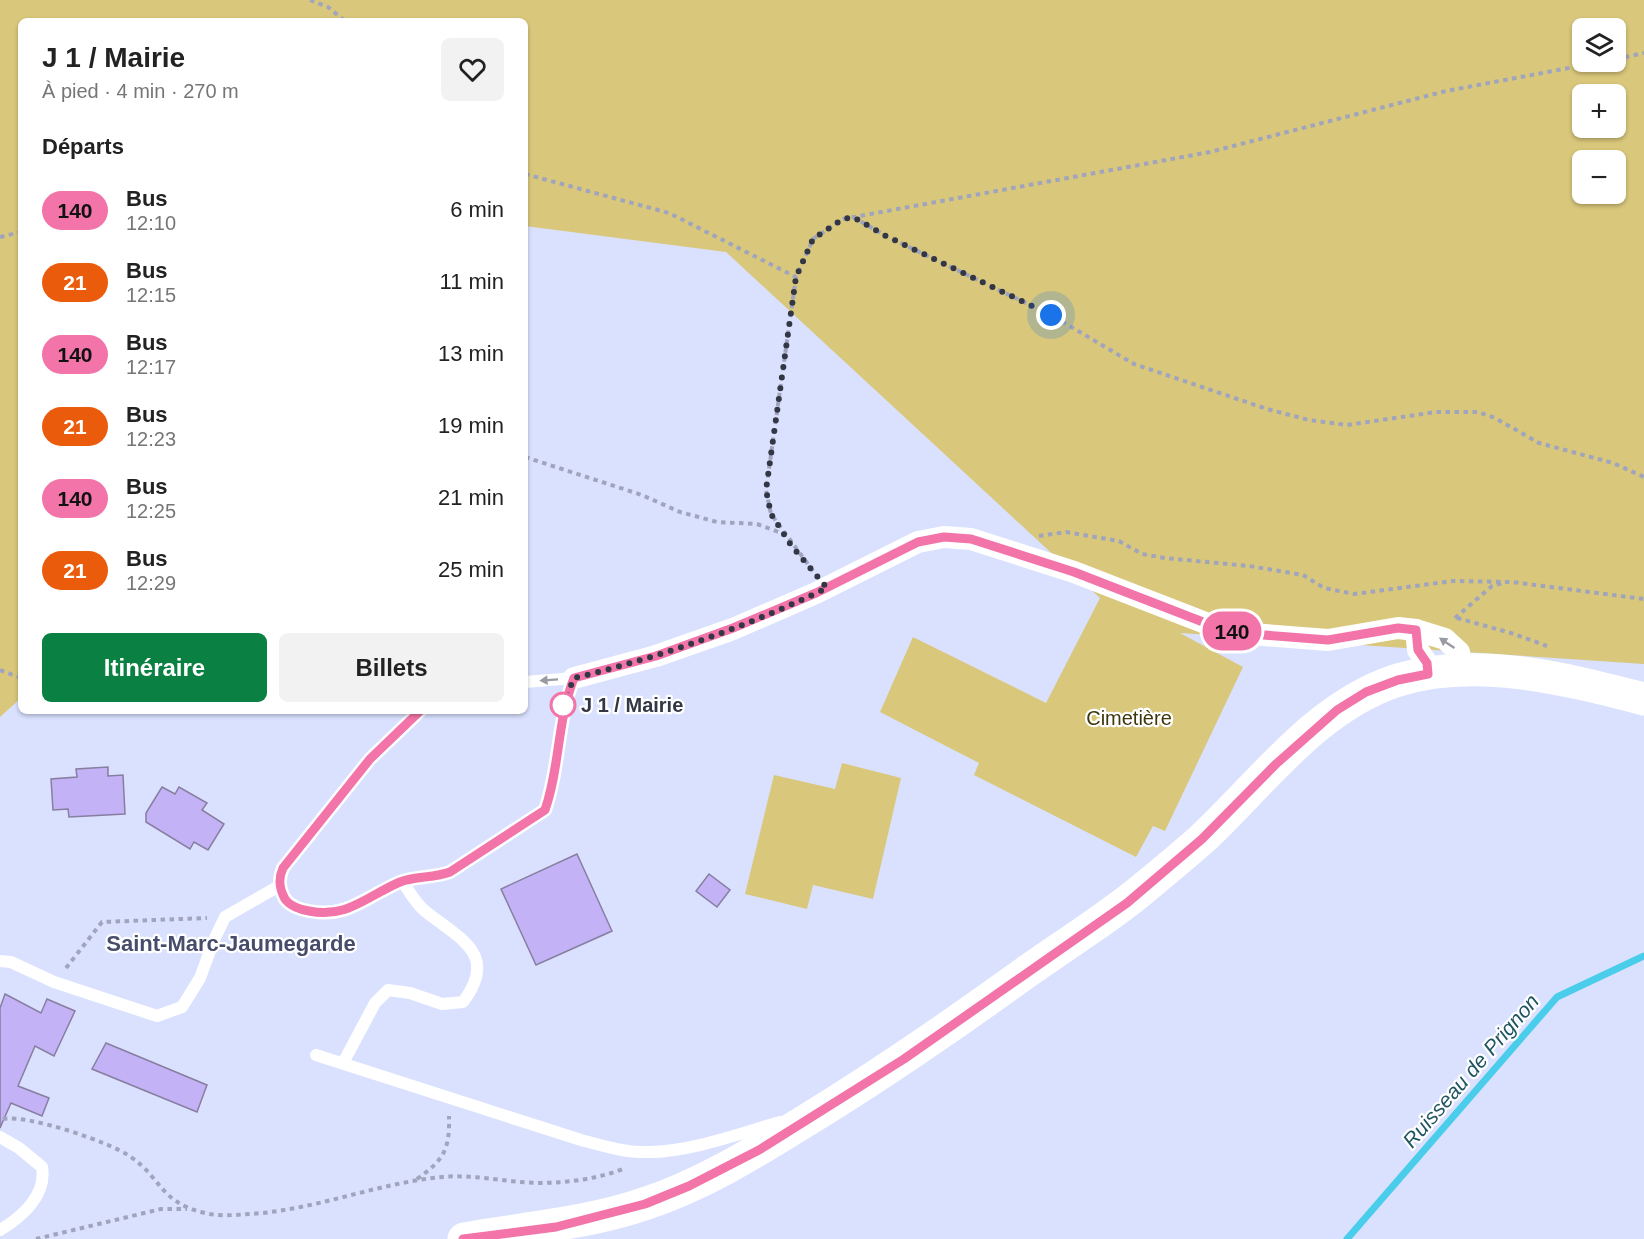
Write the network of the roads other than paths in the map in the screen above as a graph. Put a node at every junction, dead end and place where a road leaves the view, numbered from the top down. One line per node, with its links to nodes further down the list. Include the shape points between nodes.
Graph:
1 (1416, 630): 2 (street, one-way to 1, via 1459,652 1445,639); 3 (street, via 1418,650 1427,663); 4 (street, via 1398,628 1328,640 1221,629 1074,572 971,539 944,537 918,542 827,588 733,628)
2 (1462, 670): 3 (main road); 6 (main road, via 1544,676)
3 (1428, 674): 13 (main road, via 1366,692 1337,710 1276,764 1202,839 1127,903)
4 (574, 678): 5 (lane, one-way to 5); 8 (lane, via 563,705 556,764 545,810 450,872)
5 (528, 682)
6 (1644, 699)
7 (417, 714): 9 (lane, via 337,798 283,868)
8 (402, 881): 9 (lane, via 342,912 326,915 300,910 286,901); 12 (lane, via 423,910 471,947 479,970 477,980 463,1002 452,1005 388,990 375,1003)
9 (279, 886): 10 (lane, via 225,917 200,978 182,1007 157,1016)
10 (0, 961)
11 (316, 1055): 12 (lane)
12 (343, 1063): 13 (lane, via 581,1140 650,1152 742,1133)
13 (835, 1103): 16 (main road, via 759,1150 645,1204 556,1227)
14 (0, 1137): 15 (lane, via 42,1167 44,1179 35,1198 15,1221)
15 (0, 1230)
16 (464, 1239)

